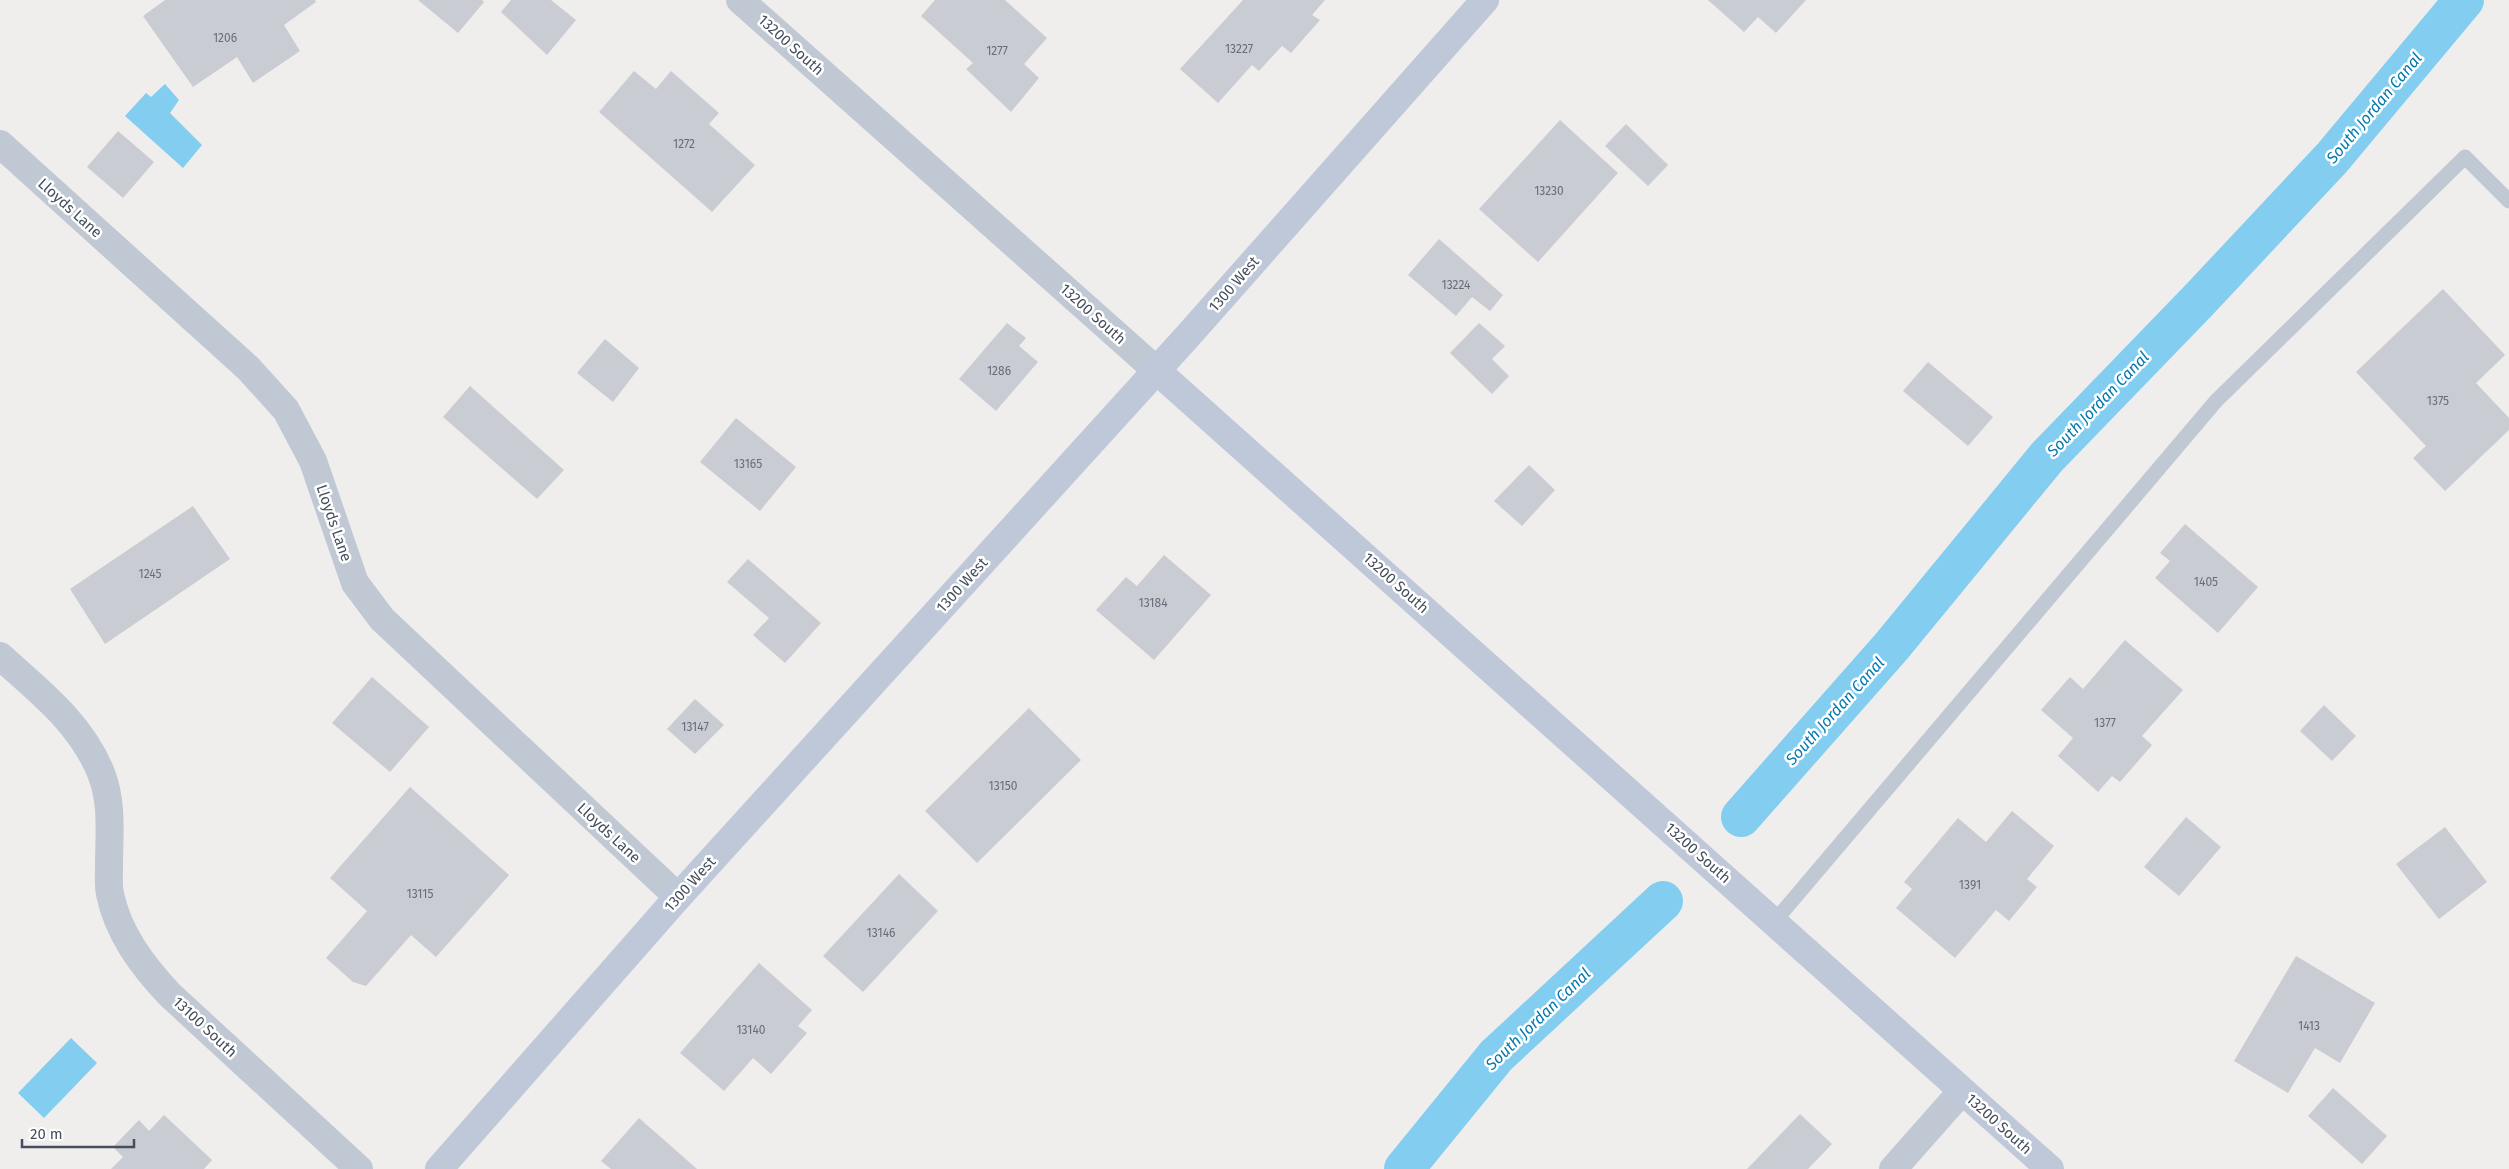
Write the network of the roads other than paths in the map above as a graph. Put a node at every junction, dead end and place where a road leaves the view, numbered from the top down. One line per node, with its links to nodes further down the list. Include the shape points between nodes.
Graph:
1 (740, 0): 5 (street, 13200 South)
2 (1485, 0): 5 (street, 1300 West)
3 (0, 144): 7 (street, Lloyds Lane, via 248,368 286,410 313,461 356,584 382,619)
4 (2509, 201): 8 (lane, via 2465,158 2216,401)
5 (1156, 370): 7 (street, 1300 West); 8 (street, 13200 South)
6 (0, 656): 10 (street, 13100 South, via 58,707 84,738 102,774 110,813 109,893 122,930 143,965 169,994)
7 (678, 897): 11 (street, 1300 West)
8 (1774, 922): 9 (street, 13200 South)
9 (1962, 1091): 12 (street); 13 (street, 13200 South)
10 (359, 1169)
11 (439, 1169)
12 (1893, 1169)
13 (2050, 1169)

